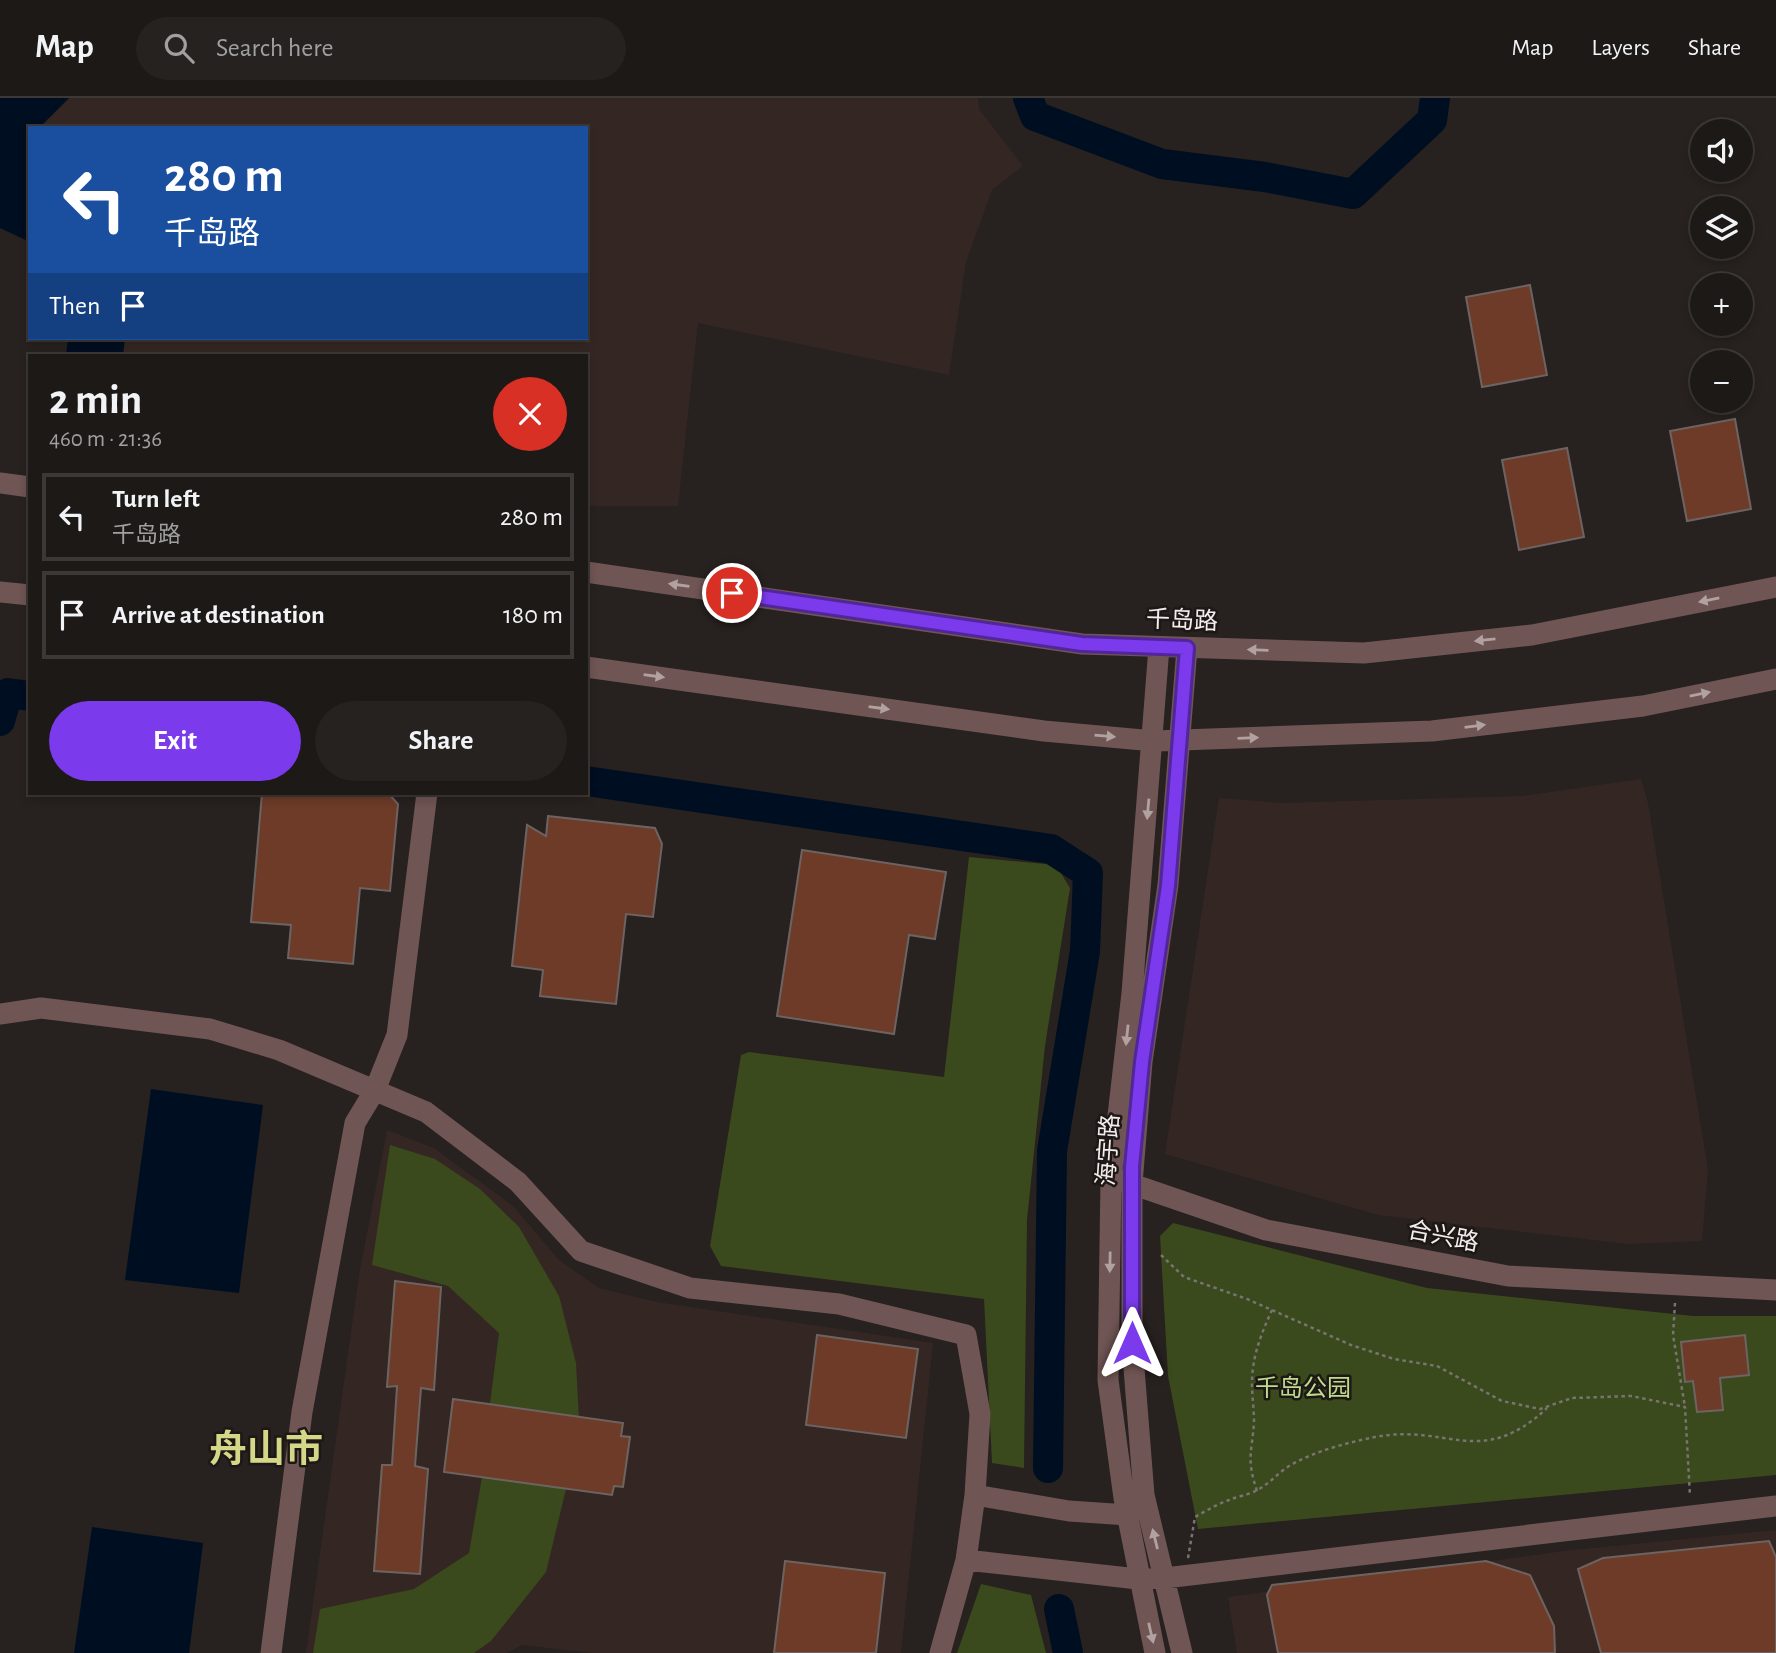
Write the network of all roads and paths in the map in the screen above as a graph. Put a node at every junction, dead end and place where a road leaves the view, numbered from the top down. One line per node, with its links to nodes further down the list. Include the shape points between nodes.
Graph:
1 (0, 471): 3 (street)
2 (0, 483): 3 (street)
3 (26, 487)
4 (588, 572): 8 (street, 千岛路, one-way to 4, via 1082,644)
5 (1776, 587): 9 (street, 千岛路, one-way to 9, via 1532,635 1364,653)
6 (0, 592): 7 (street)
7 (28, 595)
8 (1159, 647): 9 (street, 千岛路); 13 (street, 海宇路)
9 (1187, 648): 12 (street, 海宇路)
10 (588, 667): 13 (street, one-way to 13, via 1044,731)
11 (1776, 679): 12 (street, one-way to 11, via 1432,732 1643,706)
12 (1180, 740): 13 (street); 18 (street, 海宇路, via 1168,886 1142,1062)
13 (1154, 741): 17 (street, 海宇路, one-way to 17)
14 (426, 795): 16 (street, via 397,1035)
15 (0, 1014): 16 (street, via 41,1008 210,1029 279,1050)
16 (375, 1090): 26 (street, via 426,1112 518,1182 581,1251 690,1287 839,1304 966,1335 980,1414); 33 (street, via 355,1123 307,1386)
17 (1111, 1177): 18 (street, 合兴路); 28 (street, 海宇路, one-way to 28, via 1108,1380)
18 (1132, 1184): 20 (street, 合兴路, via 1266,1230 1494,1273); 31 (street, 海宇路, one-way to 18, via 1143,1482 1132,1343)
19 (1161, 1255): 22 (path, via 1185,1277)
20 (1675, 1286): 21 (street, 合兴路); 24 (path, via 1674,1335)
21 (1776, 1290)
22 (1272, 1310): 23 (path, via 1351,1345 1437,1366 1502,1401 1540,1409); 25 (path, via 1254,1354 1249,1467)
23 (1549, 1406): 24 (path, via 1572,1398 1631,1396); 25 (path, via 1524,1429 1488,1442 1414,1434 1376,1437 1319,1451)
24 (1685, 1407): 29 (path)
25 (1257, 1491): 31 (path, via 1195,1517)
26 (975, 1495): 28 (street, via 1069,1511); 30 (street)
27 (1776, 1507): 29 (street)
28 (1128, 1515): 32 (street, 海宇路)
29 (1690, 1516): 31 (street)
30 (966, 1560): 32 (street); 34 (street)
31 (1175, 1577): 32 (street); 36 (street, 海宇路)
32 (1138, 1579): 35 (street, 海宇路, one-way to 35)
33 (271, 1653)
34 (940, 1653)
35 (1155, 1653)
36 (1182, 1653)

